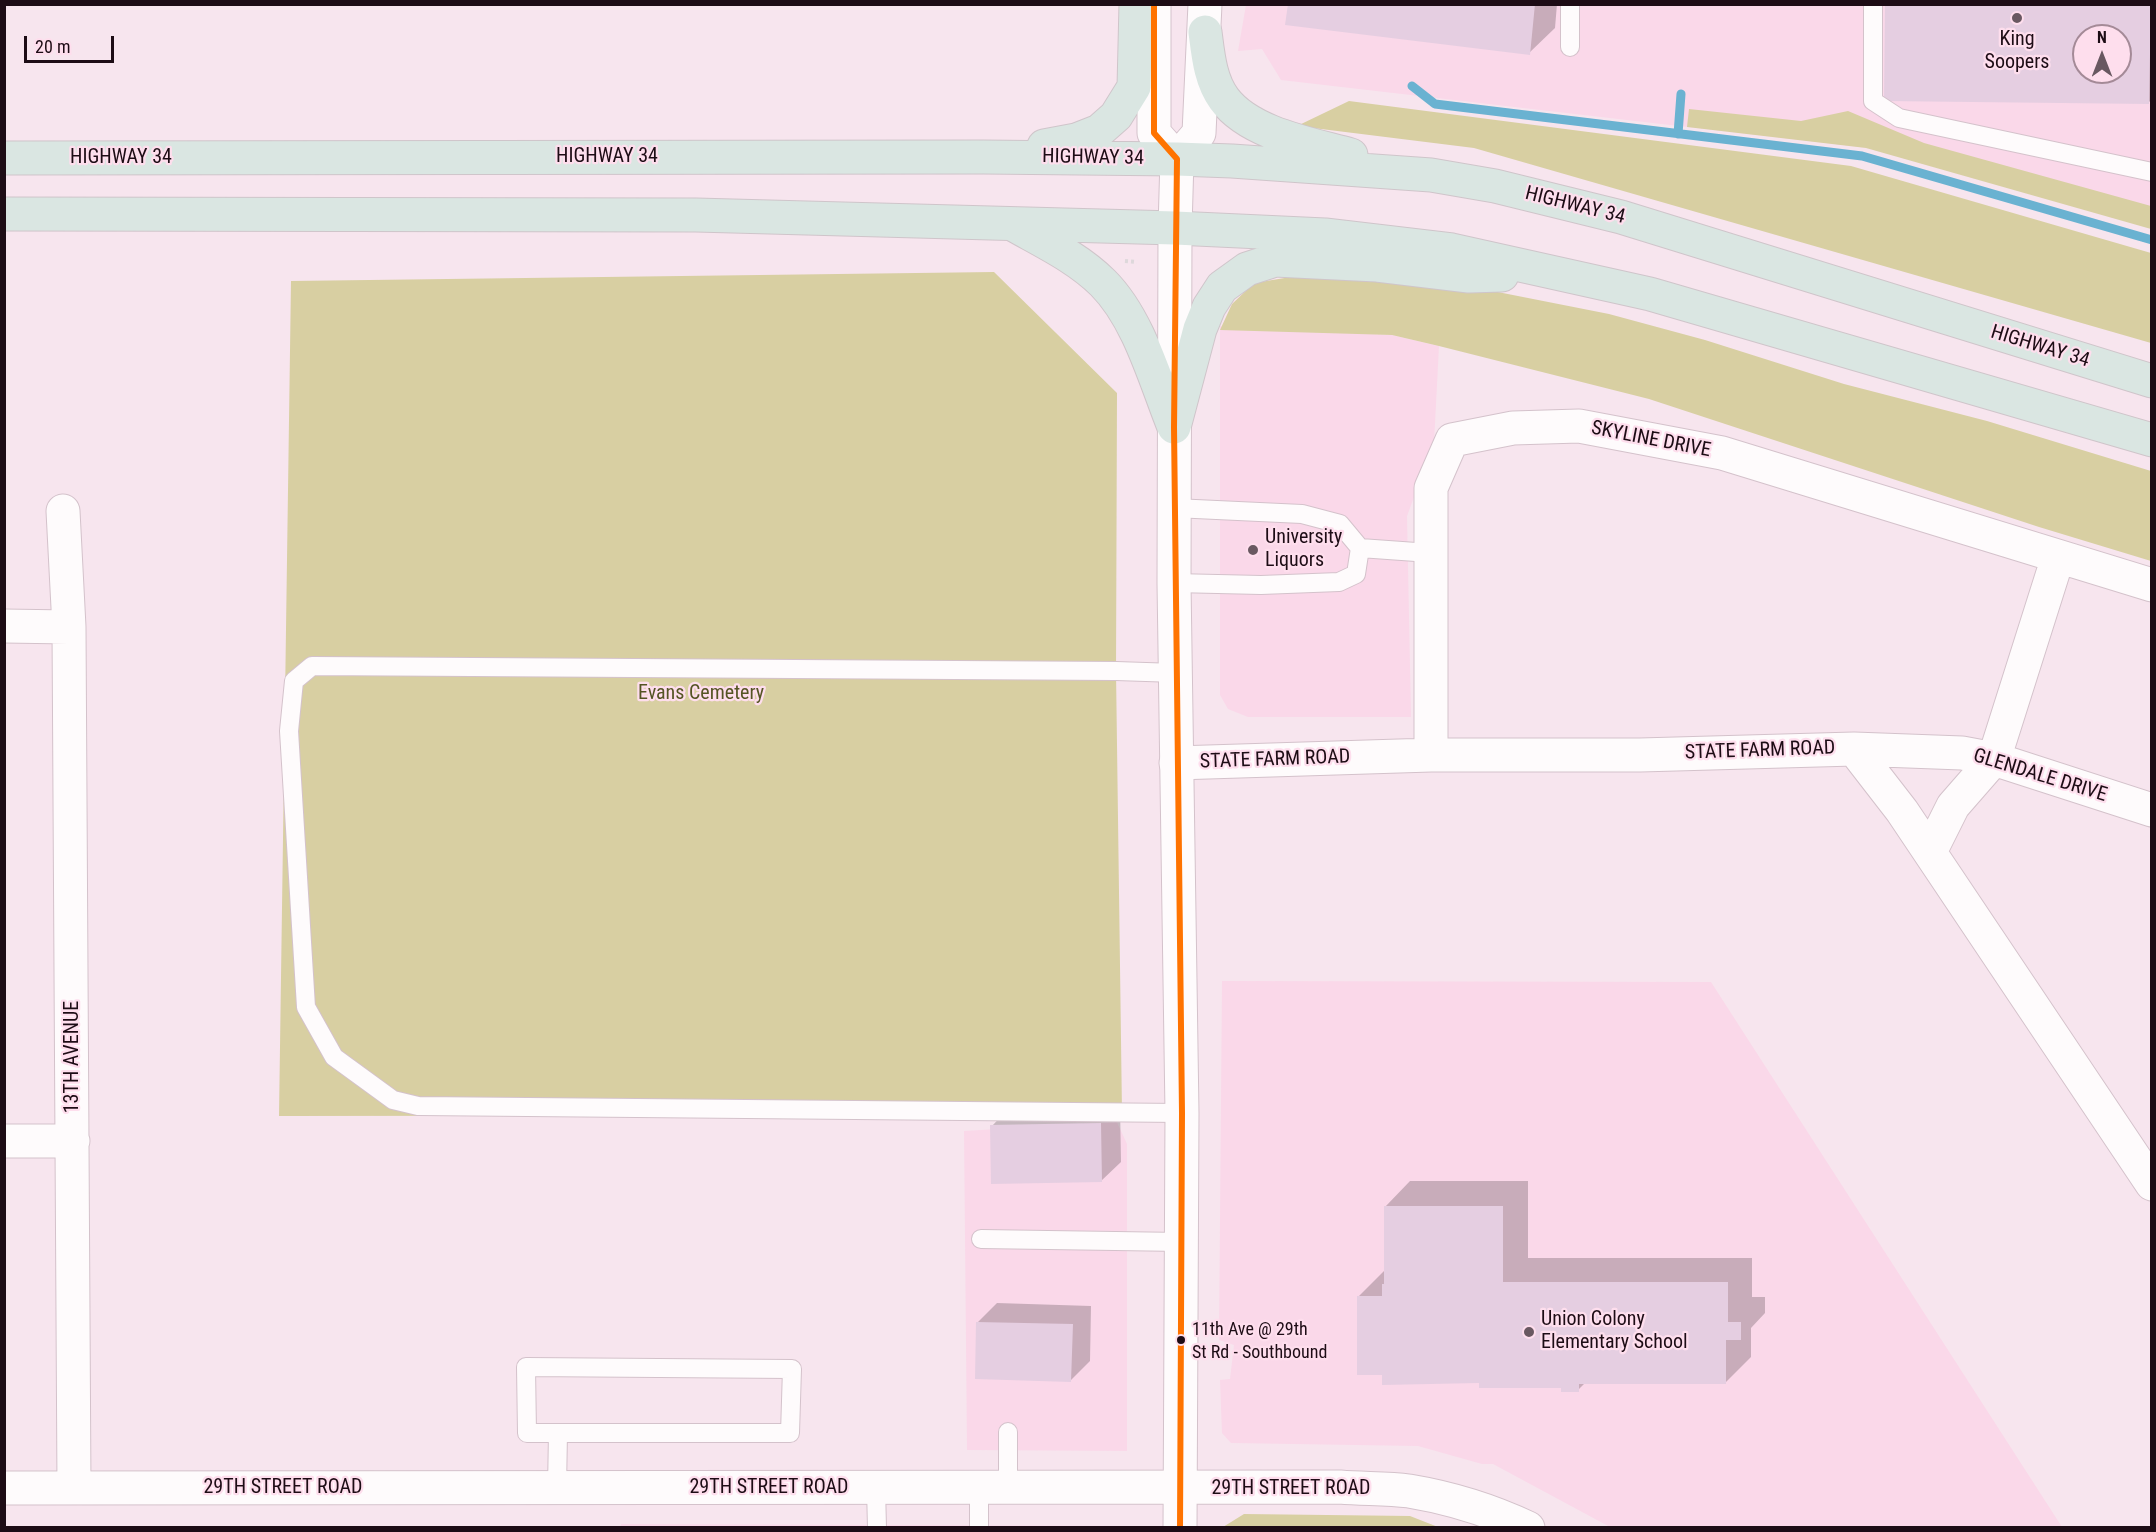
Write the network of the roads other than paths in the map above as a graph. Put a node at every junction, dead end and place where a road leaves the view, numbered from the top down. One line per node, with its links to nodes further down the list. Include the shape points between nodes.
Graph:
1 (1136, 4): 7 (highway, via 1134,87 1116,116 1099,131 1076,140)
2 (1154, 4): 9 (street, via 1154,133)
3 (1570, 4): 6 (lane)
4 (1873, 4): 10 (lane, via 1873,101 1899,118)
5 (1205, 18): 9 (street, via 1199,133); 11 (highway, via 1209,67 1223,98 1243,117 1284,137)
6 (1570, 47)
7 (983, 157): 8 (highway, HIGHWAY 34); 9 (highway, HIGHWAY 34)
8 (4, 158)
9 (1177, 159): 11 (highway, HIGHWAY 34); 14 (street)
10 (2151, 172)
11 (1431, 176): 16 (highway, HIGHWAY 34, via 1496,186 1621,217)
12 (4, 214): 13 (highway, via 696,215)
13 (1013, 224): 14 (highway); 17 (highway, via 1104,283 1132,323)
14 (1175, 228): 15 (highway, via 1325,235 1452,250); 17 (street)
15 (1563, 274): 17 (highway, via 1469,276 1377,265 1275,260 1247,269 1222,287 1209,307); 18 (highway, via 1650,294)
16 (2151, 381)
17 (1173, 427): 19 (street)
18 (2151, 440)
19 (1174, 508): 21 (lane, via 1302,514 1340,524); 24 (street)
20 (63, 511): 27 (street, 13TH AVENUE)
21 (1360, 548): 22 (lane); 24 (lane, via 1356,574 1339,582)
22 (1430, 553): 23 (street, SKYLINE DRIVE, via 1431,488 1452,440 1513,428 1579,426 1722,453); 30 (street, SKYLINE DRIVE)
23 (2058, 557): 25 (street, SKYLINE DRIVE); 31 (street)
24 (1174, 583): 28 (street)
25 (2151, 585)
26 (4, 626): 27 (street)
27 (69, 627): 37 (street, 13TH AVENUE)
28 (1176, 674): 32 (street); 35 (lane, via 312,666 294,681 289,731 306,1007 334,1057 393,1100 418,1106)
29 (1854, 749): 30 (street, STATE FARM ROAD); 31 (street, GLENDALE DRIVE, via 1962,753); 34 (street, STATE FARM ROAD)
30 (1431, 755): 32 (street, STATE FARM ROAD)
31 (1994, 759): 33 (street, GLENDALE DRIVE); 34 (street, via 1953,806)
32 (1176, 763): 35 (street)
33 (2151, 810)
34 (1930, 852): 38 (street, STATE FARM ROAD)
35 (1182, 1113): 40 (street)
36 (4, 1141): 37 (street)
37 (73, 1142): 44 (street, 13TH AVENUE)
38 (2151, 1184)
39 (981, 1239): 40 (lane)
40 (1182, 1242): 48 (street)
41 (1008, 1432): 47 (lane)
42 (558, 1433): 42 (lane, via 526,1433 526,1367 792,1369 790,1433); 45 (lane)
43 (4, 1488): 44 (street, 29TH STREET ROAD)
44 (74, 1488): 45 (street, 29TH STREET ROAD)
45 (558, 1488): 46 (street, 29TH STREET ROAD)
46 (876, 1488): 47 (street, 29TH STREET ROAD); 49 (lane)
47 (993, 1488): 48 (street, 29TH STREET ROAD); 50 (lane)
48 (1180, 1489): 51 (street); 52 (street, 29TH STREET ROAD, via 1340,1487 1408,1491 1489,1511)
49 (877, 1527)
50 (979, 1527)
51 (1180, 1527)
52 (1528, 1527)

